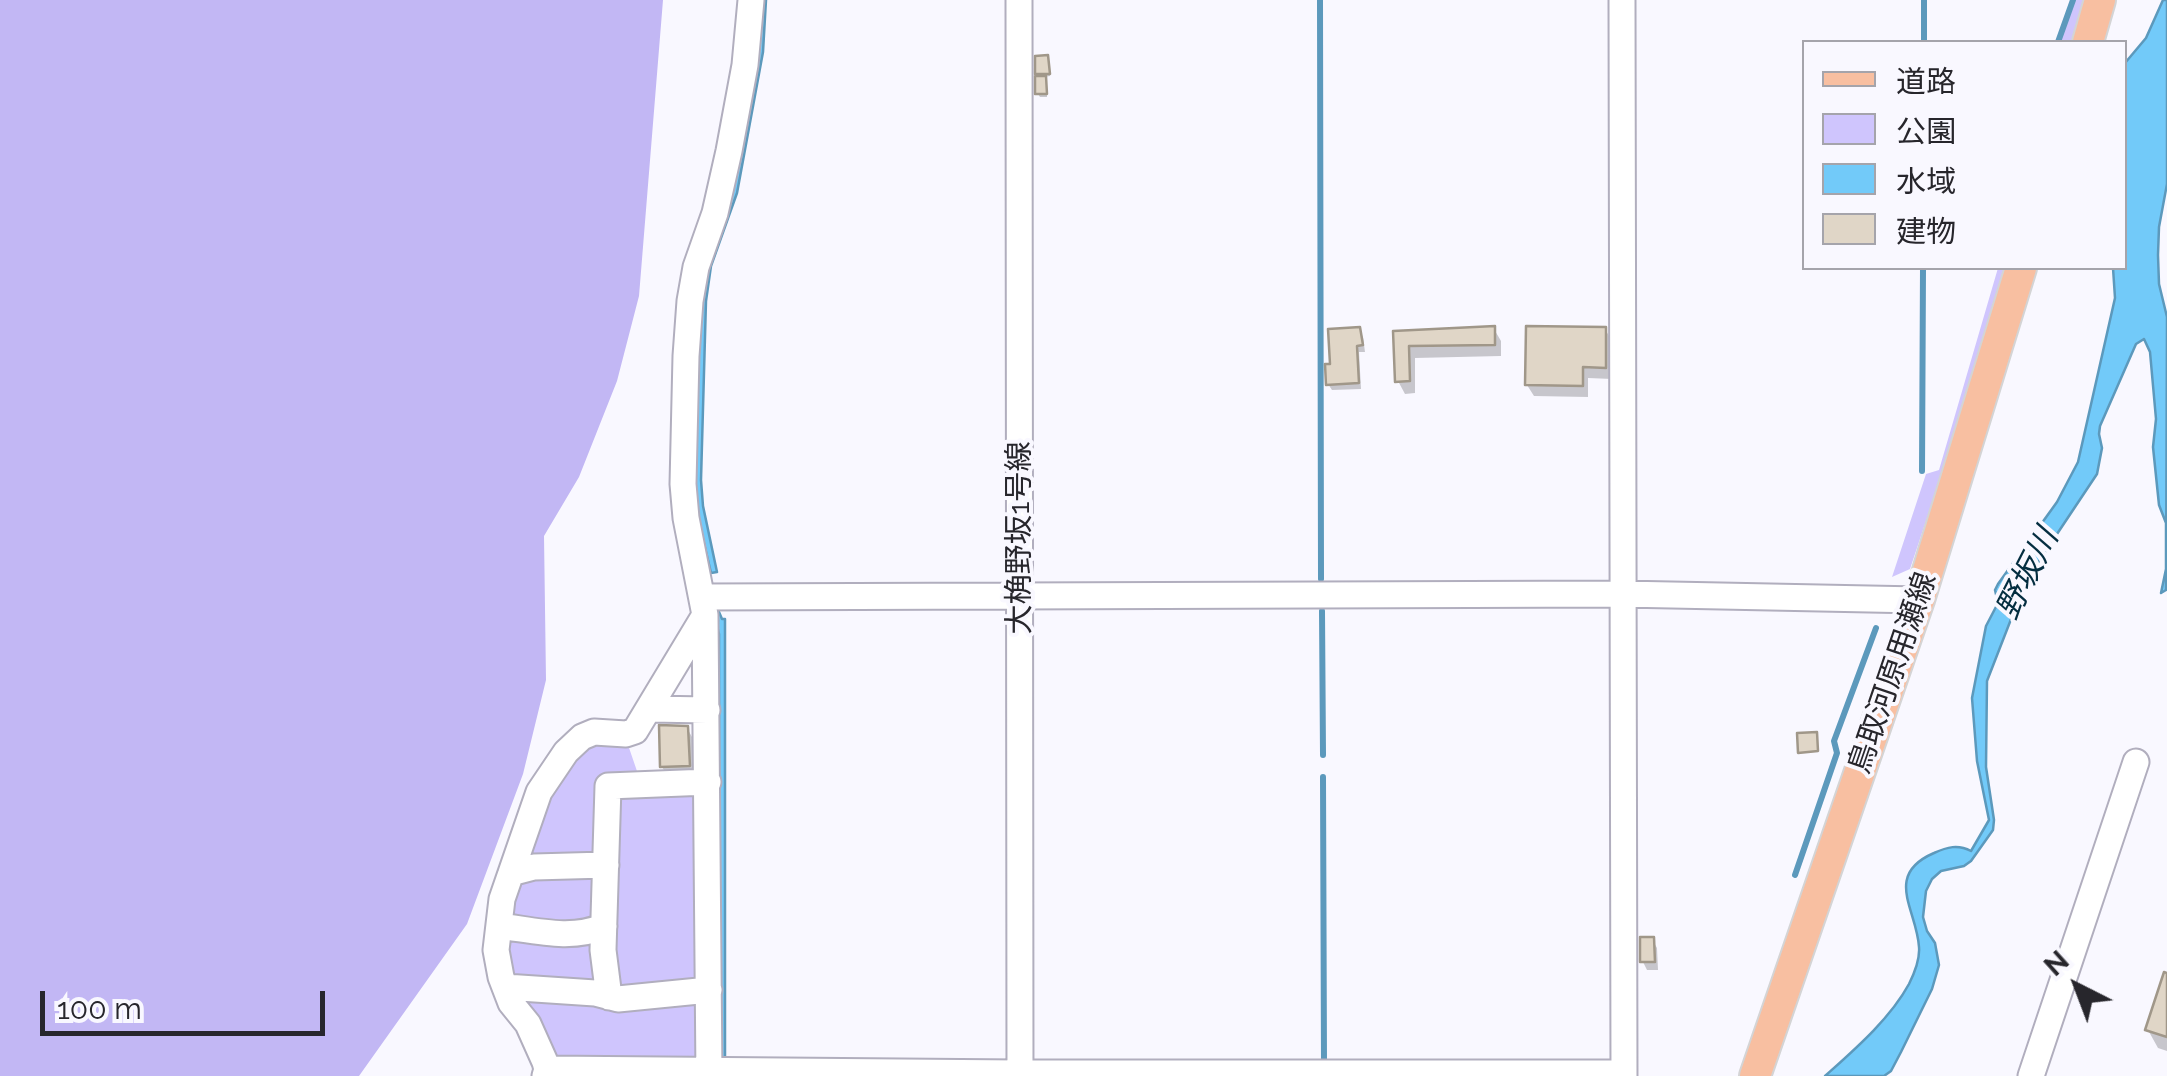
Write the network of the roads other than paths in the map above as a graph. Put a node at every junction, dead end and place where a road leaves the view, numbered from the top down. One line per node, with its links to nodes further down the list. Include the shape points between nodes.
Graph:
1 (751, 0): 10 (street, via 730,151 690,301 683,484)
2 (1019, 0): 8 (street, 大桷野坂1号線)
3 (1622, 0): 7 (street)
4 (2100, 0): 5 (main road)
5 (2089, 40)
6 (2021, 270): 9 (main road, 鳥取河原用瀬線)
7 (1622, 594): 8 (street); 9 (street); 25 (street)
8 (1020, 595): 10 (street); 24 (street, 大桷野坂1号線)
9 (1918, 600): 26 (main road, 鳥取河原用瀬線)
10 (704, 606): 11 (street); 12 (street)
11 (650, 709): 12 (street); 16 (street, via 635,731 594,732 566,752 539,792)
12 (708, 710): 14 (street)
13 (2136, 762): 27 (street)
14 (708, 782): 15 (street, via 608,786); 20 (street)
15 (606, 865): 16 (street); 18 (street)
16 (511, 873): 17 (street)
17 (499, 926): 18 (street, via 570,934); 19 (street, via 496,950)
18 (604, 926): 21 (street)
19 (505, 986): 21 (street); 22 (street)
20 (709, 990): 21 (street); 23 (street)
21 (608, 997)
22 (546, 1073): 23 (street)
23 (709, 1073): 24 (street)
24 (1020, 1074): 25 (street)
25 (1624, 1074)
26 (1755, 1076)
27 (2031, 1076)

